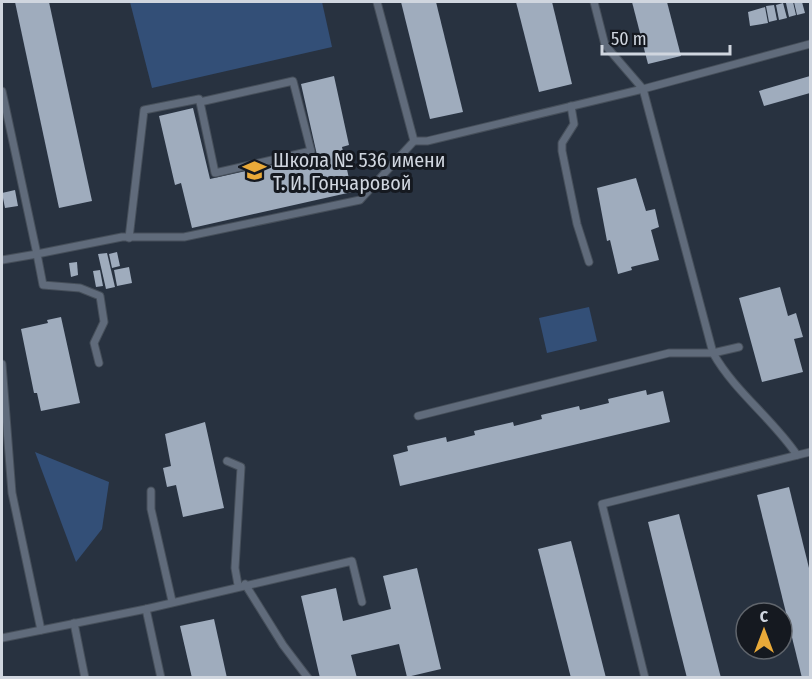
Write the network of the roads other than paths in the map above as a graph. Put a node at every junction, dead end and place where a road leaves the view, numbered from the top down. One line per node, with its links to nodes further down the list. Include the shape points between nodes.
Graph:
1 (377, 2): 8 (lane)
2 (594, 2): 4 (lane, via 605,45)
3 (810, 44): 4 (lane)
4 (643, 89): 7 (lane); 14 (lane)
5 (2, 91): 10 (lane)
6 (200, 102): 6 (lane, via 293,81 311,152 215,173); 9 (lane, via 199,99 144,110)
7 (571, 106): 8 (lane); 12 (lane, via 574,124 562,143 562,151)
8 (414, 141): 9 (lane, via 360,200 184,237)
9 (129, 237): 10 (lane)
10 (37, 254): 11 (lane); 15 (lane, via 43,285 80,288 100,296 104,322 94,343)
11 (2, 260)
12 (589, 262)
13 (739, 347): 14 (lane)
14 (713, 353): 17 (lane, via 669,353); 19 (lane, via 726,377 787,440)
15 (99, 363)
16 (2, 364): 27 (lane, via 12,493)
17 (418, 416)
18 (810, 452): 19 (lane)
19 (797, 456): 32 (lane, via 602,504)
20 (227, 461): 22 (lane, via 241,466 235,568)
21 (152, 491): 23 (lane, via 152,509)
22 (241, 584): 23 (lane); 24 (lane, via 352,561); 31 (lane)
23 (172, 601): 25 (lane)
24 (362, 602)
25 (146, 609): 26 (lane); 30 (lane)
26 (74, 623): 27 (lane); 29 (lane)
27 (41, 630): 28 (lane)
28 (2, 638)
29 (85, 678)
30 (161, 678)
31 (308, 678)
32 (645, 678)

